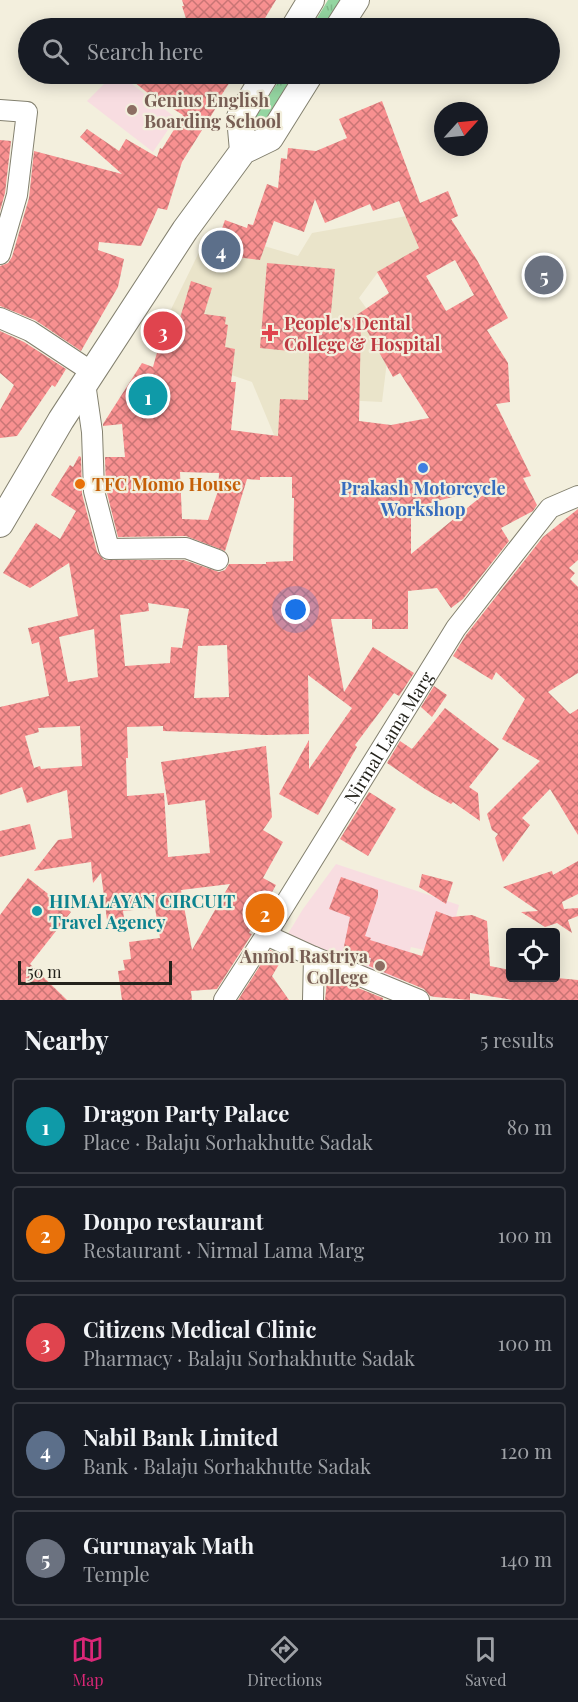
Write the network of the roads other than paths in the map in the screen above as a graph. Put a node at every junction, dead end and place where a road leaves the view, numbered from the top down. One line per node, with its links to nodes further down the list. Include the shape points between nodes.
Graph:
1 (311, 0): 3 (main road)
2 (356, 0): 4 (main road)
3 (300, 18)
4 (344, 18)
5 (260, 84): 8 (main road, via 240,117)
6 (304, 84): 8 (main road, via 270,138)
7 (0, 110): 9 (street, via 27,112 17,195)
8 (243, 151): 11 (main road, via 185,230)
9 (0, 254)
10 (0, 318): 11 (street, via 30,331)
11 (89, 377): 13 (main road); 14 (street, via 94,491 109,549 186,548)
12 (578, 496): 15 (street, Nirmal Lama Marg, via 550,508 456,628)
13 (0, 524)
14 (218, 560)
15 (266, 935): 16 (street); 17 (street, Nirmal Lama Marg)
16 (314, 957): 18 (street); 19 (street)
17 (224, 1000)
18 (313, 1000)
19 (419, 1000)

